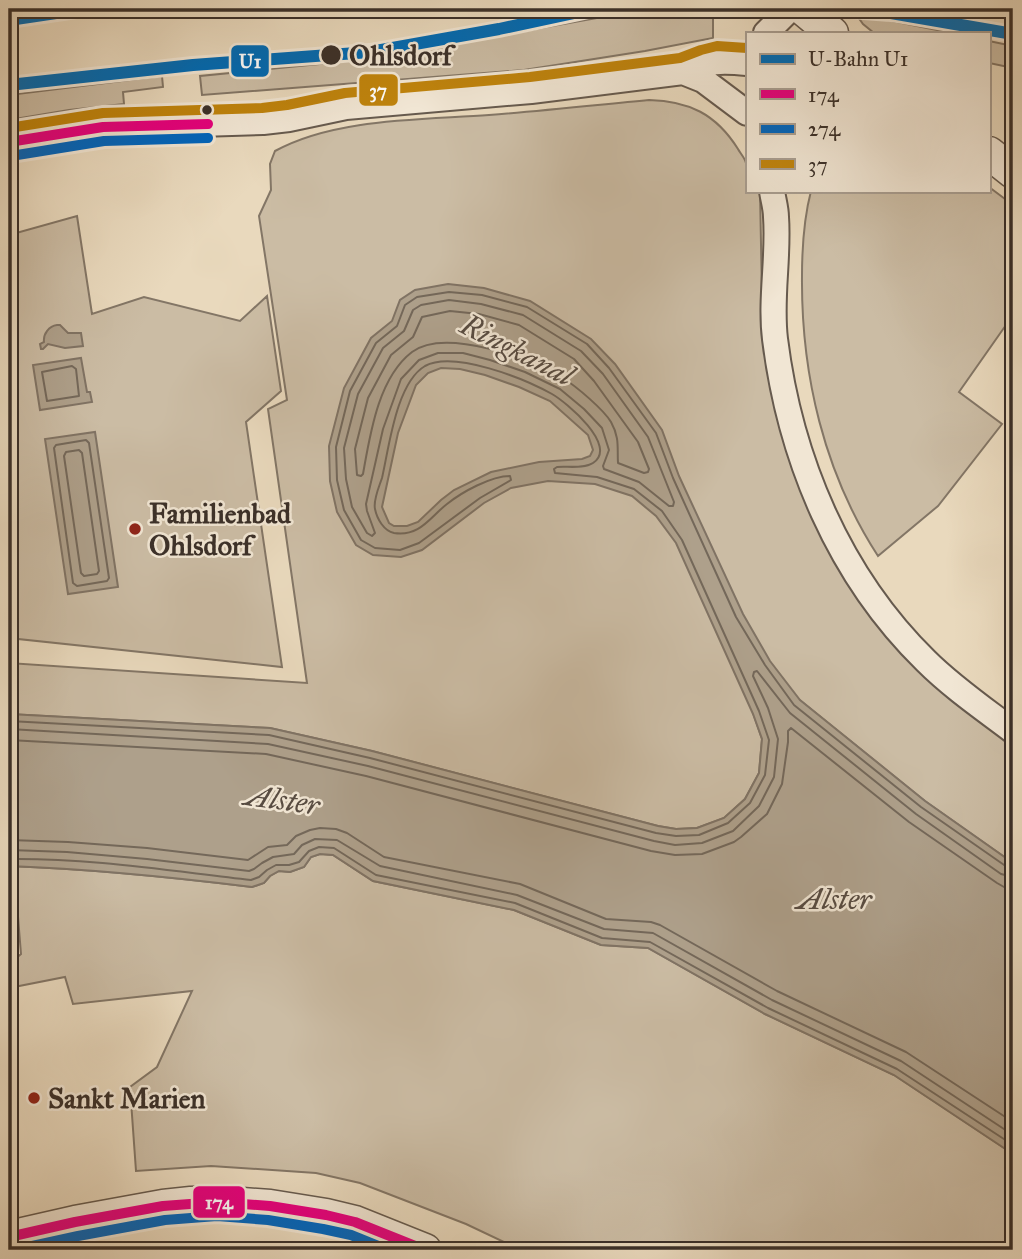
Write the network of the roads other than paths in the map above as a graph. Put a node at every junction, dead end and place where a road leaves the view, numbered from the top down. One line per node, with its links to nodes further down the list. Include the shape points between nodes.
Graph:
1 (790, 9): 3 (street)
2 (803, 9): 4 (street)
3 (767, 32)
4 (831, 32)
5 (746, 63): 7 (street, via 719,60)
6 (746, 69): 8 (street)
7 (683, 72): 8 (street, via 703,80); 9 (street, via 346,107 263,122 103,127)
8 (745, 111)
9 (9, 142)
10 (990, 154): 11 (street)
11 (1013, 172)
12 (772, 192): 14 (street)
13 (786, 192): 14 (street)
14 (776, 216): 15 (street, via 775,338 802,463 822,512 866,591 911,645 960,691)
15 (1013, 731)
16 (9, 1237): 17 (street, via 163,1206 217,1202 327,1215)
17 (425, 1250)

